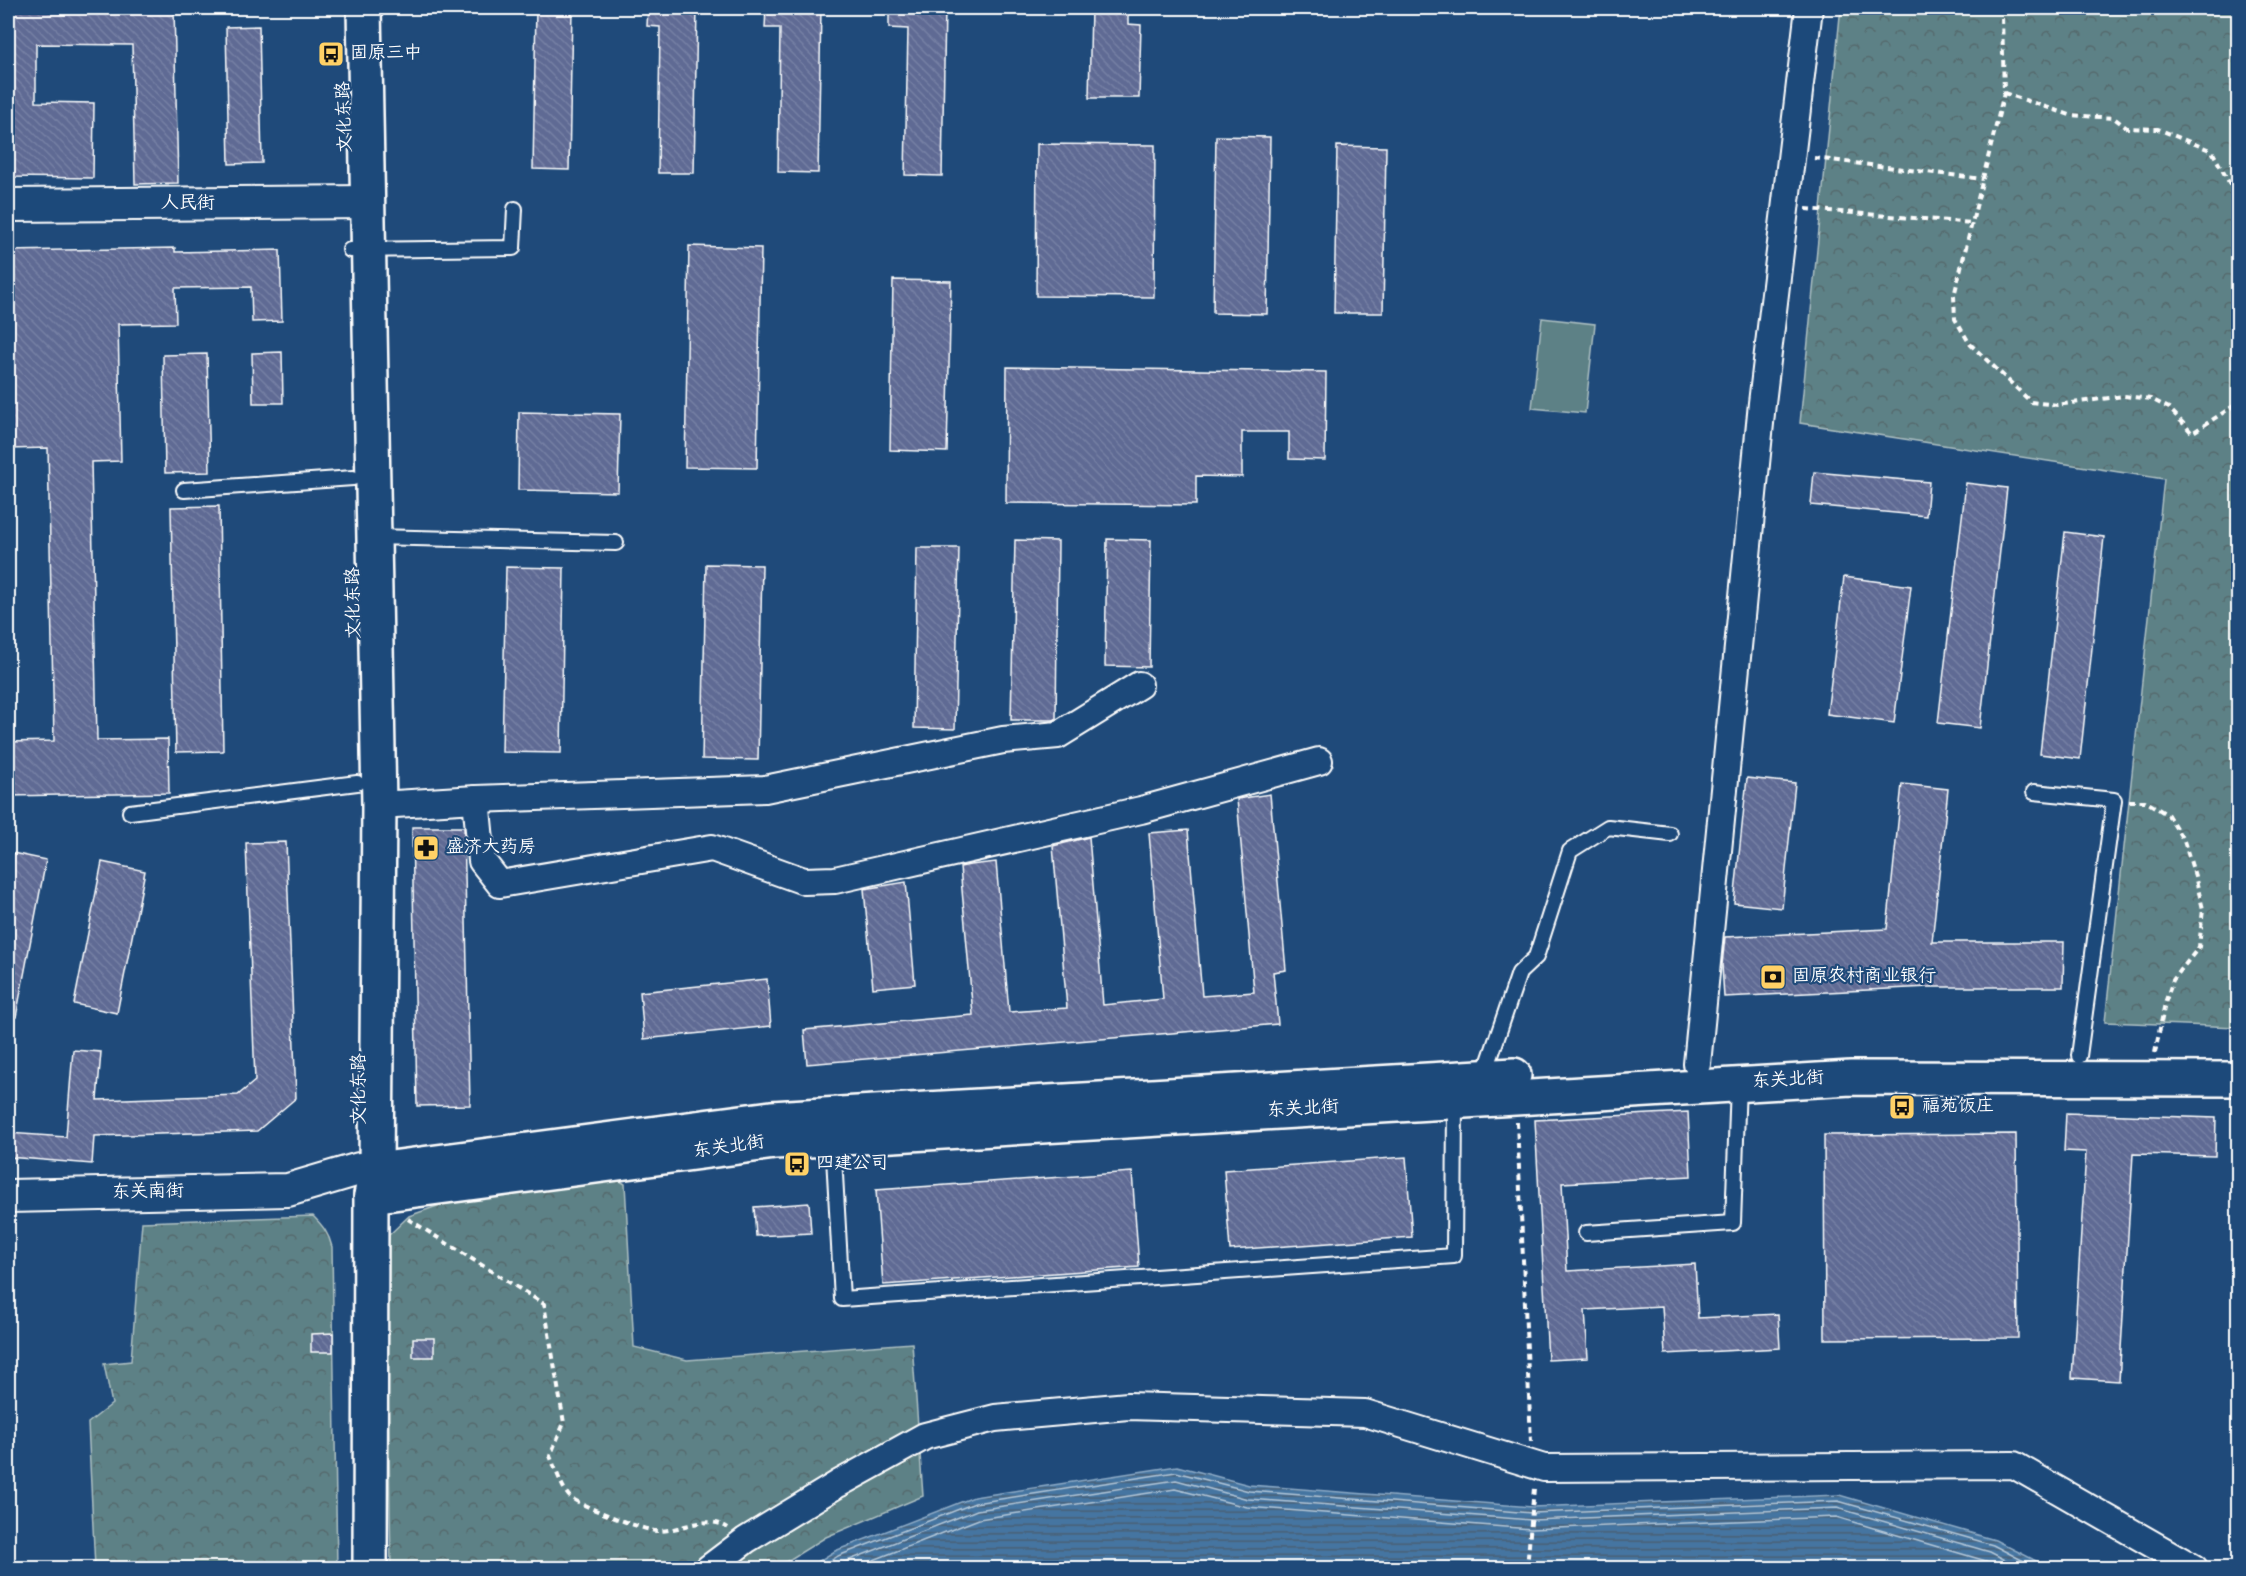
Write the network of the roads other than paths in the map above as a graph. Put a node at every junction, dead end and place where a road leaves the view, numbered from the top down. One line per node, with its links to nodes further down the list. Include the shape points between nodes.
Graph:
1 (343, 8): 4 (main road, 文化东路)
2 (364, 8): 4 (main road, 文化东路)
3 (1809, 8): 21 (street, via 1762,403)
4 (358, 202): 5 (street, 人民街); 7 (main road, 文化东路)
5 (8, 205)
6 (515, 209): 7 (lane, via 513,249)
7 (359, 250): 8 (main road, 文化东路); 10 (main road, 文化东路)
8 (353, 478): 9 (lane); 15 (main road, 文化东路)
9 (184, 490)
10 (374, 537): 11 (lane); 15 (main road, 文化东路)
11 (616, 543)
12 (1139, 686): 16 (street, via 1058,735 1003,740 765,789)
13 (1319, 761): 16 (street, via 1141,810 835,880 804,881 712,848 500,884 482,861)
14 (2034, 792): 19 (lane, via 2114,800)
15 (368, 794): 16 (street); 17 (lane); 27 (main road, 文化东路)
16 (476, 799)
17 (130, 812)
18 (1670, 834): 22 (lane, via 1608,827 1570,852 1536,957 1519,973)
19 (2079, 1056): 20 (main road, 东关北街); 21 (main road, 东关北街, via 1850,1055)
20 (2238, 1057)
21 (1697, 1064): 22 (main road, 东关北街)
22 (1484, 1076): 27 (main road, 东关北街, via 771,1118)
23 (2238, 1079): 24 (main road, 东关北街, via 1851,1078)
24 (1738, 1084): 25 (main road, 东关北街); 29 (lane, via 1733,1223)
25 (1455, 1101): 26 (main road, 东关北街); 26 (lane, via 1454,1256 842,1299)
26 (833, 1139): 27 (main road, 东关北街)
27 (368, 1178): 28 (street, 东关南街, via 288,1190); 30 (main road, 文化东路)
28 (8, 1196)
29 (1586, 1233)
30 (370, 1569)
31 (709, 1569): 32 (street, via 746,1540 925,1436 995,1418 1128,1406 1365,1413 1544,1468 2014,1465)
32 (2194, 1569)

